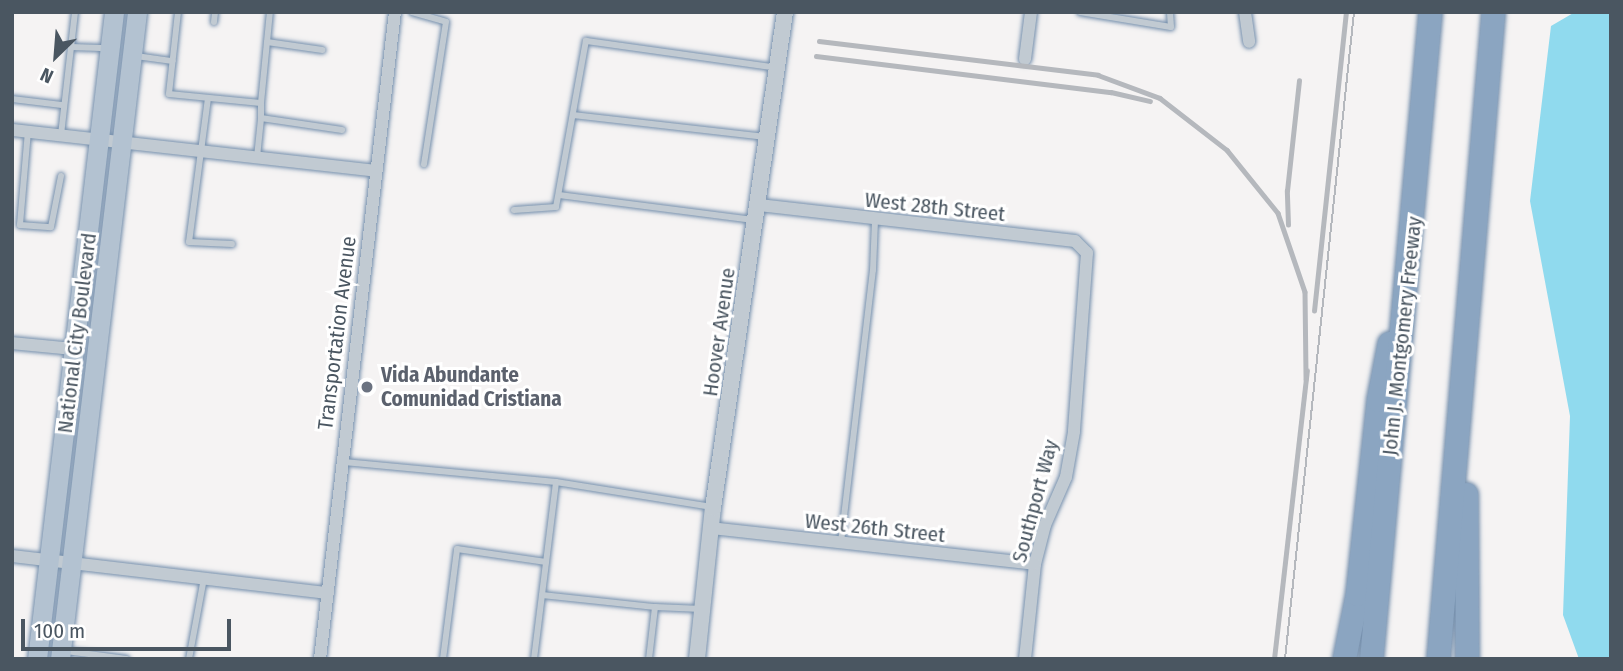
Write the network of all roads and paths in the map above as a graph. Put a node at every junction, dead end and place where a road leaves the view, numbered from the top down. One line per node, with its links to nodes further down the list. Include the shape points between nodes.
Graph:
1 (75, 12): 19 (lane)
2 (114, 12): 20 (main road, National City Boulevard)
3 (137, 12): 22 (main road, National City Boulevard)
4 (178, 12): 24 (lane)
5 (215, 12): 16 (lane)
6 (270, 12): 17 (lane)
7 (395, 12): 42 (street, Transportation Avenue)
8 (412, 12): 41 (lane, via 446,22)
9 (785, 12): 25 (street, Hoover Avenue)
10 (1031, 12): 23 (street)
11 (1080, 12): 12 (lane, via 1171,27)
12 (1170, 12)
13 (1245, 12): 18 (street)
14 (1430, 12): 47 (highway, John J. Montgomery Freeway)
15 (1493, 12): 53 (highway)
16 (214, 22)
17 (267, 42): 21 (lane); 28 (lane)
18 (1249, 42)
19 (71, 47): 20 (lane); 29 (lane)
20 (110, 48): 37 (main road, National City Boulevard)
21 (322, 50)
22 (132, 56): 24 (lane); 38 (main road, National City Boulevard)
23 (1025, 59)
24 (173, 61): 26 (lane, via 169,94)
25 (777, 68): 30 (lane, via 586,41); 36 (street, Hoover Avenue)
26 (208, 97): 28 (lane); 39 (lane)
27 (12, 99): 29 (lane)
28 (261, 103): 31 (lane)
29 (62, 106): 35 (lane)
30 (573, 115): 36 (lane); 44 (lane)
31 (261, 118): 33 (lane); 40 (lane)
32 (12, 130): 34 (street)
33 (342, 130)
34 (29, 131): 35 (street); 43 (lane, via 20,225 51,227)
35 (61, 135): 37 (street)
36 (768, 137): 46 (street, Hoover Avenue)
37 (98, 139): 38 (street); 52 (main road, National City Boulevard)
38 (122, 142): 39 (street); 61 (main road, National City Boulevard)
39 (200, 151): 40 (street); 49 (lane, via 190,242)
40 (257, 157): 42 (street)
41 (424, 164)
42 (375, 171): 54 (street, Transportation Avenue)
43 (61, 176)
44 (559, 195): 45 (lane, via 556,207); 46 (lane)
45 (514, 210)
46 (758, 213): 48 (street, West 28th Street); 56 (street, Hoover Avenue)
47 (1414, 216): 79 (highway, via 1377,400 1357,594); 80 (highway, John J. Montgomery Freeway)
48 (875, 221): 50 (street, West 28th Street, via 1074,241 1087,253); 58 (lane)
49 (232, 244)
50 (1088, 269): 63 (street, Southport Way, via 1066,477 1045,525)
51 (12, 344): 52 (street)
52 (73, 349): 60 (main road, National City Boulevard)
53 (1464, 368): 81 (highway); 82 (highway)
54 (341, 461): 55 (lane); 65 (street, Transportation Avenue)
55 (556, 482): 56 (lane); 62 (lane)
56 (713, 508): 57 (street, Hoover Avenue)
57 (711, 528): 58 (street, West 26th Street); 68 (street, Hoover Avenue)
58 (841, 545): 63 (street, West 26th Street)
59 (12, 556): 60 (street)
60 (49, 560): 61 (street); 70 (main road, National City Boulevard)
61 (72, 562): 64 (street); 69 (main road, National City Boulevard)
62 (546, 562): 66 (lane); 74 (lane, via 457,549)
63 (1035, 564): 78 (street, Southport Way)
64 (204, 578): 65 (street); 72 (lane)
65 (327, 593): 73 (street, Transportation Avenue)
66 (542, 595): 67 (lane); 75 (lane)
67 (655, 607): 68 (lane); 76 (lane)
68 (703, 610): 77 (street, Hoover Avenue)
69 (60, 655): 71 (lane)
70 (37, 659)
71 (126, 659)
72 (189, 659)
73 (320, 659)
74 (443, 659)
75 (534, 659)
76 (649, 659)
77 (698, 659)
78 (1025, 659)
79 (1344, 659)
80 (1371, 659)
81 (1438, 659)
82 (1467, 659)

